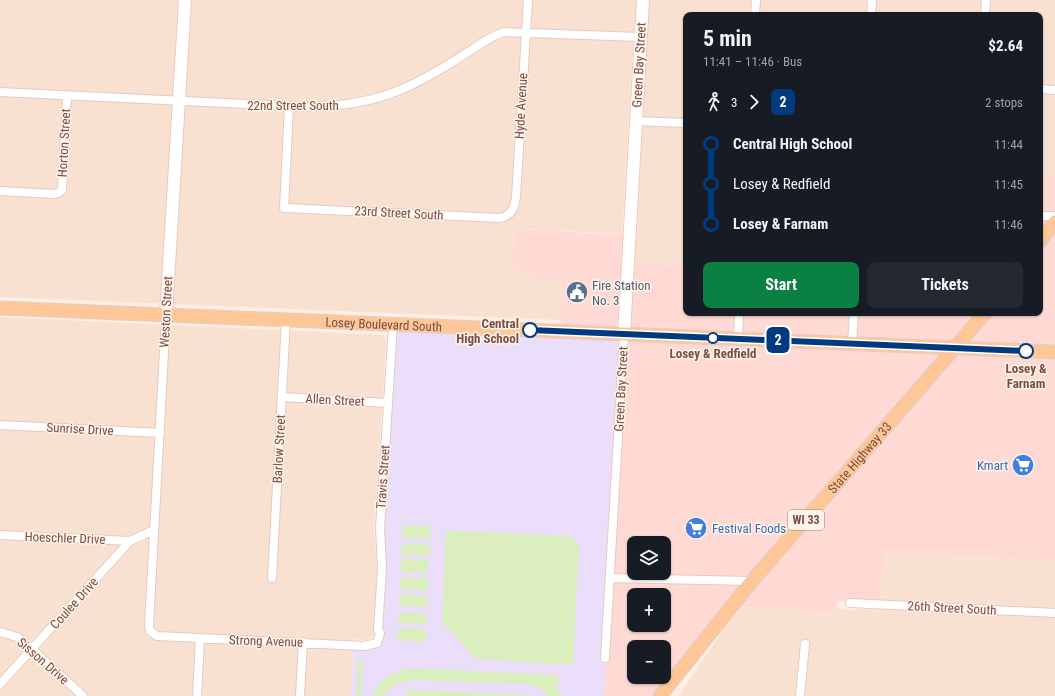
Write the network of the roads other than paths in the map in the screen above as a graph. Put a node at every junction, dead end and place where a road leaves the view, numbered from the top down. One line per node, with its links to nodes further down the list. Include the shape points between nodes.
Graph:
1 (185, 0): 16 (street, Weston Street)
2 (528, 0): 10 (street, Hyde Avenue)
3 (643, 0): 11 (street, Green Bay Street)
4 (756, 0): 7 (street)
5 (872, 0): 8 (street)
6 (986, 0): 9 (street)
7 (755, 12)
8 (871, 12)
9 (985, 12)
10 (526, 32): 11 (street, 22nd Street South); 17 (street, 22nd Street South, via 504,32 492,37 423,79 383,96 335,106); 21 (street, Hyde Avenue, via 516,197)
11 (640, 37): 18 (street, Green Bay Street)
12 (1043, 89): 13 (street)
13 (1055, 90)
14 (0, 92): 15 (street, 22nd Street South)
15 (67, 96): 16 (street, 22nd Street South); 20 (street, Horton Street, via 62,190 53,194)
16 (179, 101): 17 (street, 22nd Street South); 27 (street, Weston Street)
17 (289, 106): 21 (street, 23rd Street South, via 284,208 500,218)
18 (636, 121): 19 (street); 33 (street, Green Bay Street)
19 (683, 123)
20 (0, 191)
21 (512, 212)
22 (1043, 216): 23 (street)
23 (1055, 216)
24 (1055, 222): 25 (main road)
25 (1043, 237)
26 (0, 308): 27 (main road, Losey Boulevard South)
27 (166, 315): 31 (main road, Losey Boulevard South); 41 (street, Weston Street)
28 (739, 316): 34 (street)
29 (854, 316): 35 (street)
30 (983, 316): 36 (main road, State Highway 33 / WI 33)
31 (286, 320): 32 (main road, Losey Boulevard South); 38 (street, Barlow Street)
32 (393, 325): 33 (main road, Losey Boulevard South); 39 (street, Travis Street)
33 (624, 334): 34 (main road, Losey Boulevard South); 46 (street, Green Bay Street)
34 (738, 339): 35 (main road, Losey Boulevard South)
35 (852, 343): 36 (main road, Losey Boulevard South)
36 (957, 347): 37 (main road, Losey Boulevard South); 47 (main road, State Highway 33 / WI 33)
37 (1055, 352)
38 (282, 398): 39 (street, Allen Street); 45 (street, Barlow Street)
39 (388, 403): 51 (street, Travis Street, via 380,528 382,568)
40 (0, 425): 41 (street, Sunrise Drive)
41 (160, 432): 42 (street, Weston Street)
42 (154, 530): 44 (street, Coulee Drive); 50 (street, Weston Street)
43 (0, 535): 44 (street, Hoeschler Drive)
44 (130, 541): 56 (street, Coulee Drive)
45 (272, 578)
46 (610, 578): 47 (street); 57 (street, Green Bay Street)
47 (752, 581): 62 (main road, State Highway 33 / WI 33)
48 (850, 603): 49 (street, 26th Street South)
49 (1055, 613)
50 (149, 623): 53 (street, Strong Avenue, via 150,631 155,636)
51 (378, 630): 54 (street, Strong Avenue, via 378,642 369,646)
52 (0, 632): 56 (street, Sisson Drive, via 17,637)
53 (200, 639): 54 (street, Strong Avenue); 60 (street)
54 (303, 642): 61 (street)
55 (805, 644): 63 (street)
56 (31, 649): 58 (street, Coulee Drive); 59 (street, Sisson Drive)
57 (606, 658)
58 (0, 684)
59 (83, 696)
60 (197, 696)
61 (300, 696)
62 (660, 696)
63 (800, 696)

